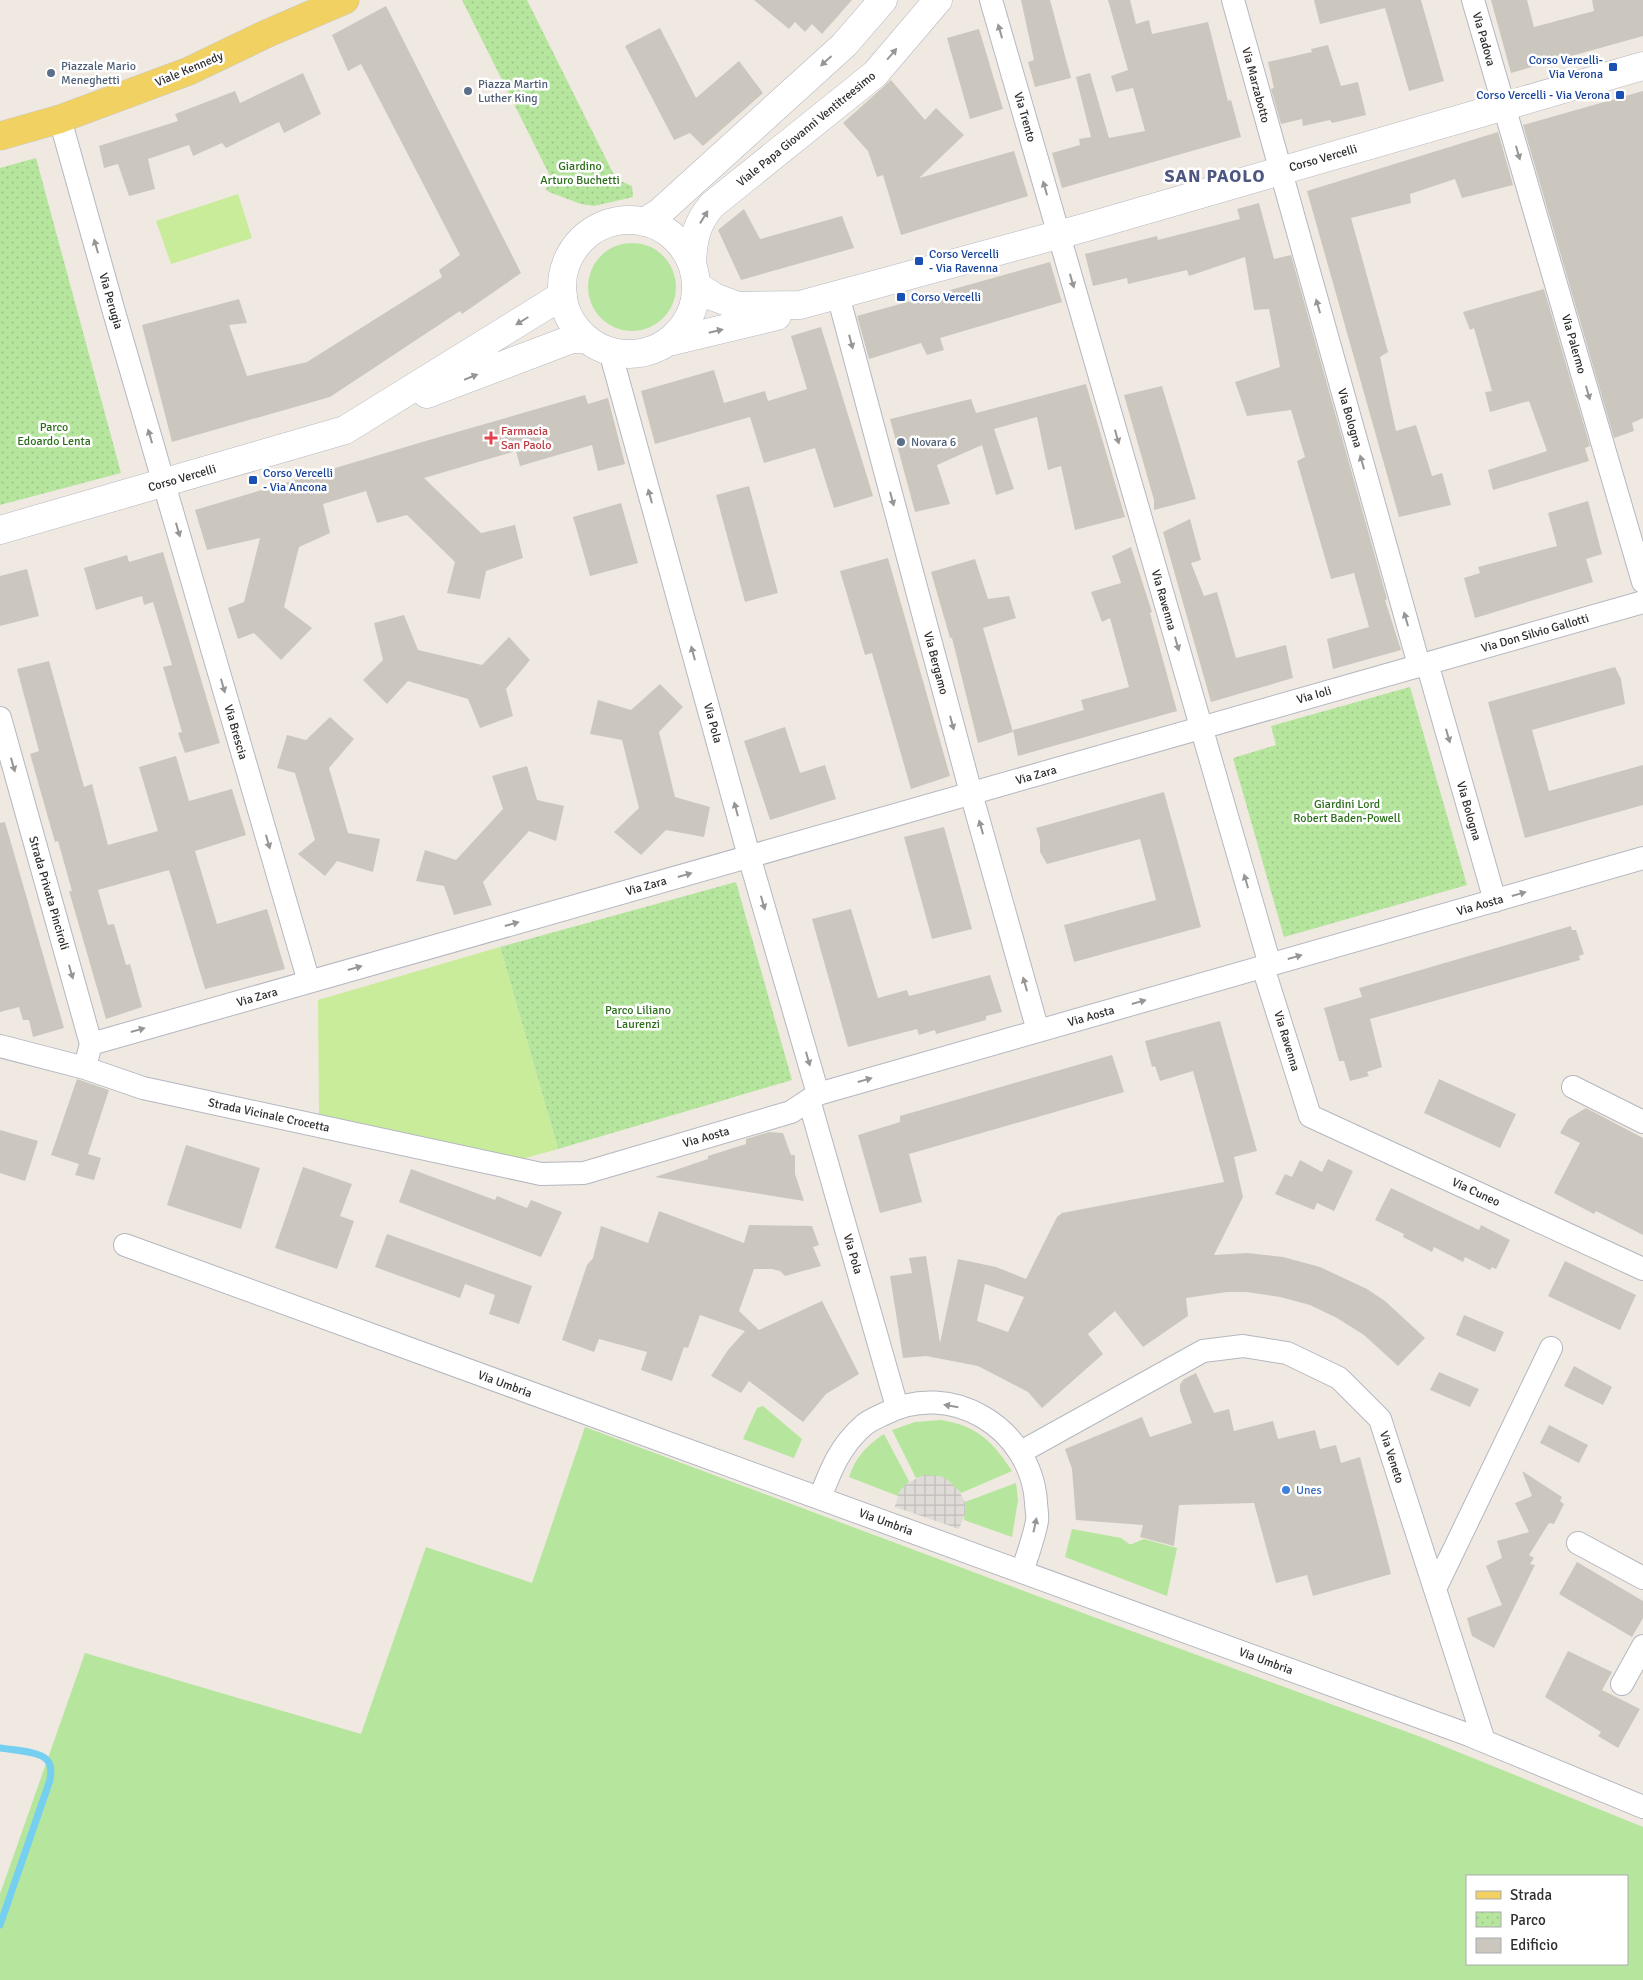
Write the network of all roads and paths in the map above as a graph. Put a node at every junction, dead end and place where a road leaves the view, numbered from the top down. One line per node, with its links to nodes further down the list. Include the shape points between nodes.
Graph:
1 (345, 0): 9 (main road, Viale Kennedy, via 189,71)
2 (883, 0): 12 (main road, one-way to 12, via 844,45 660,212)
3 (938, 0): 14 (main road, Viale Papa Giovanni Ventitreesimo, one-way to 3, via 693,243 702,218 712,205 875,74)
4 (991, 0): 13 (street, Via Trento, one-way to 4)
5 (1232, 0): 11 (street, Via Marzabotto)
6 (1473, 0): 8 (street, Via Padova)
7 (1643, 66): 8 (main road, Corso Vercelli)
8 (1504, 106): 11 (main road, Corso Vercelli); 24 (street, Via Palermo, one-way to 24)
9 (60, 119): 10 (main road, Viale Kennedy); 22 (street, Via Perugia, one-way to 9)
10 (0, 136)
11 (1280, 171): 13 (main road, Corso Vercelli); 26 (street, Via Bologna, one-way to 11)
12 (644, 222): 14 (main road, via 665,230 681,244); 15 (main road, via 622,220 601,226 582,239 569,257 562,279)
13 (1058, 234): 16 (main road, Corso Vercelli); 28 (street, Via Ravenna, one-way to 28)
14 (694, 274): 17 (main road, Corso Vercelli, via 714,297 738,306); 19 (main road, via 694,307 684,326)
15 (563, 295): 18 (main road, via 572,322); 21 (main road, Corso Vercelli, one-way to 21)
16 (838, 295): 17 (main road, Corso Vercelli); 29 (street, Via Bergamo, one-way to 29)
17 (800, 305): 19 (main road, Corso Vercelli, one-way to 17, via 787,314)
18 (586, 339): 20 (main road); 21 (main road, Corso Vercelli, one-way to 18, via 572,339)
19 (669, 342): 20 (main road, via 649,352 628,354)
20 (610, 351): 30 (street, Via Pola, one-way to 20)
21 (361, 420): 22 (main road, Corso Vercelli, via 345,430)
22 (164, 483): 23 (main road, Corso Vercelli); 34 (street, Via Brescia, one-way to 34)
23 (0, 530)
24 (1643, 582)
25 (1643, 602): 26 (street, Via Don Silvio Gallotti)
26 (1423, 664): 28 (street, Via Ioli); 32 (street, Via Bologna, one-way to 32)
27 (0, 718): 36 (street, Strada Privata Pinciroli, one-way to 36)
28 (1201, 728): 29 (street, Via Zara); 33 (street, Via Ravenna, one-way to 28)
29 (971, 793): 30 (street, Via Zara); 35 (street, Via Bergamo, one-way to 29)
30 (749, 856): 34 (street, Via Zara, one-way to 30); 40 (street, Via Pola, one-way to 40)
31 (1643, 858): 32 (street, Via Aosta, one-way to 31)
32 (1495, 900): 33 (street, Via Aosta, one-way to 32)
33 (1267, 966): 35 (street, Via Aosta, one-way to 33); 41 (street, Via Ravenna)
34 (308, 982): 36 (street, Via Zara, one-way to 34)
35 (1038, 1031): 40 (street, Via Aosta, one-way to 35)
36 (91, 1044): 38 (street, Strada Privata Pinciroli)
37 (0, 1046): 38 (street, Strada Vicinale Crocetta)
38 (85, 1068): 43 (street, Strada Vicinale Crocetta, via 143,1088)
39 (1573, 1087): 42 (street)
40 (813, 1097): 43 (street, Via Aosta, via 791,1112 584,1173); 47 (street, Via Pola)
41 (1310, 1116): 45 (street, Via Cuneo)
42 (1643, 1122)
43 (542, 1174)
44 (125, 1245): 49 (street, Via Umbria)
45 (1643, 1269)
46 (1552, 1348): 53 (street)
47 (897, 1407): 48 (street, one-way to 47, via 997,1425 966,1408 932,1402); 49 (street, via 866,1423 841,1449)
48 (1021, 1452): 51 (street, one-way to 48, via 1037,1520 1035,1484); 53 (street, Via Veneto, via 1203,1351 1243,1346 1287,1353 1339,1378 1380,1419)
49 (820, 1498): 51 (street, Via Umbria)
50 (1578, 1543): 52 (street)
51 (1022, 1572): 56 (street, Via Umbria)
52 (1643, 1578)
53 (1435, 1589): 56 (street, Via Veneto)
54 (1643, 1646): 55 (street)
55 (1622, 1684)
56 (1484, 1741): 57 (street, Via Umbria)
57 (1643, 1808)

